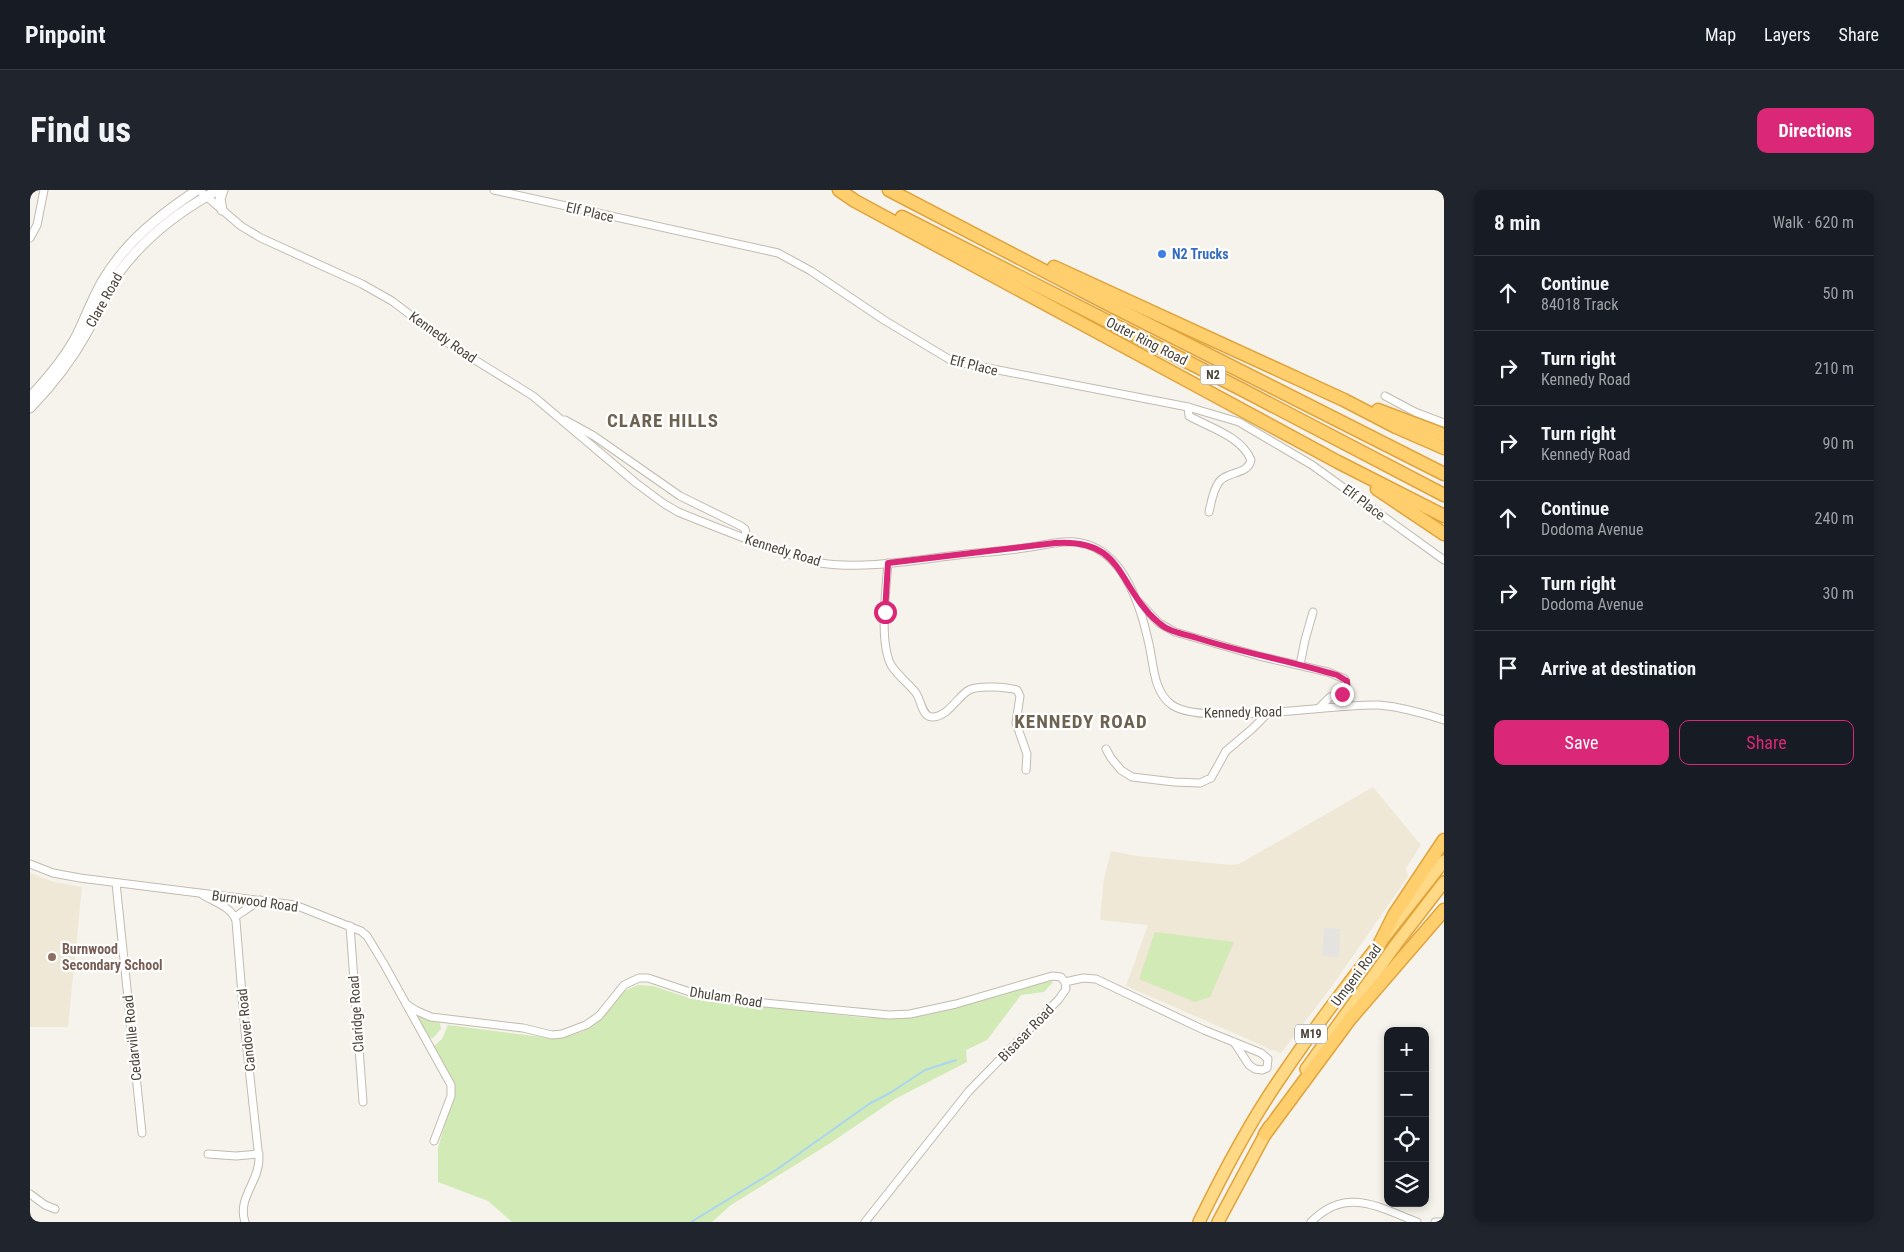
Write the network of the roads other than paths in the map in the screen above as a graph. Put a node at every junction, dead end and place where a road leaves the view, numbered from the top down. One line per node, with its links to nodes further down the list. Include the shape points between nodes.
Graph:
1 (44, 190): 10 (street, via 37,225)
2 (218, 190): 8 (street, Clare Road)
3 (223, 190): 9 (street, via 220,198)
4 (497, 190): 16 (street, Elf Place, via 778,253 952,361)
5 (839, 190): 21 (highway, via 855,202)
6 (848, 190): 23 (highway, Outer Ring Road / N2)
7 (889, 190): 11 (highway, Outer Ring Road / N2)
8 (201, 192): 9 (street, Kennedy Road); 13 (street, Clare Road, via 158,217 134,240 102,282 70,346); 15 (street, Clare Road, via 126,262 67,366)
9 (222, 210): 17 (street, Kennedy Road, via 261,238 392,301 446,342 533,396)
10 (30, 238)
11 (1016, 255): 14 (highway, via 1057,268); 22 (highway, Outer Ring Road / N2)
12 (1385, 396): 18 (street)
13 (30, 397)
14 (1344, 400): 19 (highway); 20 (highway)
15 (30, 408)
16 (1188, 408): 25 (street, via 1189,416 1231,437 1251,460 1247,468 1218,482); 30 (street, Elf Place, via 1249,427 1312,465)
17 (562, 419): 28 (street, Kennedy Road, via 663,503); 28 (street, via 594,436 680,496 741,526)
18 (1444, 423)
19 (1444, 435)
20 (1444, 448)
21 (1338, 462): 24 (highway); 26 (highway)
22 (1444, 474)
23 (1444, 496)
24 (1388, 497): 27 (highway); 29 (highway)
25 (1209, 512)
26 (1444, 516)
27 (1444, 534)
28 (747, 539): 31 (street, Kennedy Road, via 820,562)
29 (1444, 541)
30 (1444, 560)
31 (888, 563): 32 (street, Kennedy Road, via 1055,543 1080,543 1108,557 1120,570); 40 (street, via 885,642 896,672 932,717 946,711 972,689 1000,687 1017,690 1020,696 1016,721 1027,754)
32 (1137, 600): 34 (street, via 1159,623 1175,632); 37 (street, Kennedy Road, via 1157,684 1171,704 1178,709 1200,713)
33 (1313, 612): 34 (street)
34 (1300, 666): 35 (street, via 1337,675 1347,681 1345,692 1330,697)
35 (1319, 708): 37 (street, Kennedy Road); 38 (street, Kennedy Road, via 1380,706)
36 (1444, 710): 38 (street)
37 (1269, 712): 39 (street, via 1226,751 1211,778 1200,783 1132,777 1121,770)
38 (1443, 719)
39 (1106, 749)
40 (1026, 770)
41 (1444, 840): 51 (highway, via 1394,915)
42 (1444, 862): 51 (highway, Umgeni Road / M19)
43 (30, 864): 45 (street, Burnwood Road, via 67,876)
44 (1444, 882): 57 (highway, Umgeni Road / M19, via 1328,1037)
45 (116, 883): 46 (street, Burnwood Road); 56 (street, Cedarville Road)
46 (201, 893): 47 (street, Burnwood Road); 49 (street, via 228,909)
47 (260, 900): 49 (street); 50 (street, Burnwood Road, via 295,905)
48 (1444, 910): 57 (highway, via 1350,1019)
49 (234, 917): 60 (street, Candover Road)
50 (350, 926): 53 (street, Burnwood Road, via 367,936); 55 (street, Claridge Road)
51 (1379, 944): 66 (highway, Umgeni Road / M19, via 1278,1081)
52 (1065, 982): 53 (street, Dhulam Road, via 1052,976 925,1012 889,1015 724,999 639,978 624,985 599,1016 586,1026 552,1035 523,1028 431,1017); 54 (street, via 1083,978 1096,980); 65 (street, Bisasar Road, via 1066,989 1059,999 968,1091)
53 (406, 1004): 58 (street, Burnwood Road, via 451,1085 451,1096)
54 (1234, 1042): 54 (street, via 1267,1056 1267,1068 1252,1068)
55 (363, 1102)
56 (142, 1133)
57 (1265, 1134): 67 (highway, Umgeni Road / M19)
58 (434, 1141)
59 (208, 1154): 60 (street)
60 (259, 1154): 64 (street, Candover Road, via 258,1170 244,1201)
61 (30, 1194): 62 (street)
62 (55, 1209)
63 (1410, 1221): 68 (street, via 1386,1208 1346,1202 1329,1208); 69 (street)
64 (244, 1222)
65 (865, 1222)
66 (1199, 1222)
67 (1218, 1222)
68 (1311, 1222)
69 (1417, 1222)
70 (1436, 1222): 71 (street)
71 (1444, 1222)

